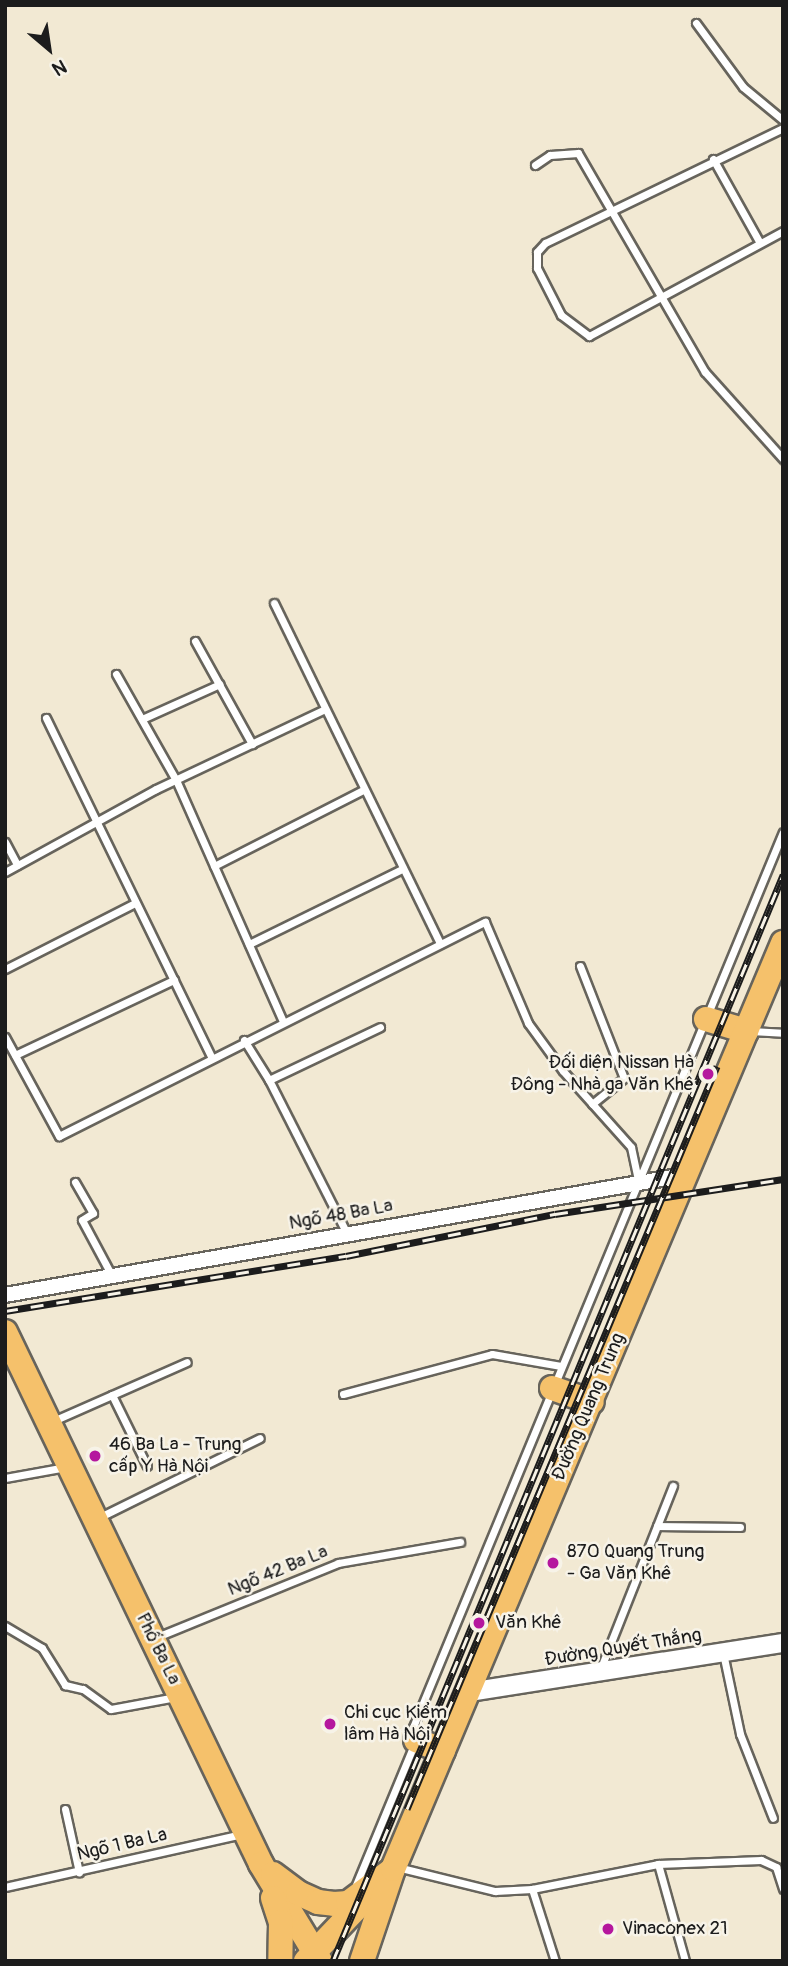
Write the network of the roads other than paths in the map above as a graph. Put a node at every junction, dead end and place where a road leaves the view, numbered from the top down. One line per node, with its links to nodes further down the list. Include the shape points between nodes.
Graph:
1 (696, 23): 2 (lane, via 743,87)
2 (783, 120)
3 (783, 128): 4 (lane)
4 (713, 159): 6 (lane); 8 (lane)
5 (535, 165): 6 (lane, via 550,155 578,153)
6 (612, 212): 9 (lane); 9 (lane, via 545,243 537,252 537,268 562,316 589,336)
7 (783, 232): 8 (lane)
8 (760, 243): 9 (lane)
9 (658, 298): 10 (lane, via 705,372)
10 (783, 459)
11 (274, 603): 15 (lane)
12 (195, 641): 14 (lane)
13 (116, 674): 17 (lane)
14 (220, 684): 17 (lane); 18 (lane)
15 (323, 710): 18 (lane); 20 (lane)
16 (46, 718): 21 (lane)
17 (142, 719): 19 (lane)
18 (252, 744): 19 (lane)
19 (176, 779): 21 (lane); 25 (lane)
20 (363, 790): 25 (lane); 26 (lane)
21 (97, 822): 24 (lane); 28 (lane)
22 (783, 832): 35 (lane)
23 (5, 842): 24 (lane)
24 (17, 866): 27 (lane)
25 (214, 866): 30 (lane)
26 (402, 869): 30 (lane); 31 (lane)
27 (5, 872)
28 (135, 903): 33 (lane); 34 (lane)
29 (783, 943): 38 (highway, Đường Quang Trung)
30 (249, 944): 36 (lane)
31 (440, 944): 36 (lane); 45 (lane, via 485,922 528,1023)
32 (580, 965): 45 (lane, via 624,1079)
33 (5, 969)
34 (174, 980): 42 (lane); 43 (lane)
35 (706, 1019): 38 (highway); 47 (lane)
36 (283, 1021): 41 (lane)
37 (380, 1027): 44 (lane)
38 (746, 1031): 39 (lane); 46 (highway, Đường Quang Trung)
39 (783, 1033)
40 (5, 1037): 42 (lane)
41 (243, 1040): 43 (lane); 44 (lane)
42 (15, 1055): 43 (lane, via 59,1136)
43 (211, 1056)
44 (269, 1080): 49 (lane)
45 (592, 1104): 47 (lane, via 631,1147)
46 (684, 1175): 47 (street, Ngõ 48 Ba La); 57 (highway, Đường Quang Trung)
47 (638, 1180): 49 (street, Ngõ 48 Ba La); 54 (lane)
48 (75, 1182): 50 (lane, via 93,1213 82,1220)
49 (347, 1234): 50 (street, Ngõ 48 Ba La)
50 (113, 1277): 51 (street, Ngõ 48 Ba La)
51 (5, 1295)
52 (7, 1340): 58 (highway, Phố Ba La)
53 (187, 1362): 56 (lane)
54 (556, 1377): 55 (lane, via 492,1354); 57 (highway); 75 (lane, via 413,1727)
55 (342, 1394)
56 (112, 1395): 58 (lane); 61 (lane)
57 (592, 1402): 73 (highway, Đường Quang Trung)
58 (50, 1422): 60 (highway, Phố Ba La)
59 (260, 1438): 64 (lane)
60 (70, 1466): 62 (lane); 64 (highway, Phố Ba La)
61 (147, 1466)
62 (5, 1478)
63 (673, 1486): 65 (lane)
64 (96, 1519): 69 (highway, Phố Ba La)
65 (657, 1526): 66 (lane); 72 (lane)
66 (740, 1527)
67 (460, 1542): 69 (lane, Ngõ 42 Ba La, via 338,1563)
68 (5, 1626): 74 (lane, via 42,1648 65,1685 83,1689 111,1709)
69 (153, 1639): 74 (highway, Phố Ba La)
70 (783, 1643): 71 (street, Đường Quyết Thắng)
71 (723, 1653): 72 (street, Đường Quyết Thắng); 78 (lane, via 740,1734)
72 (598, 1674): 73 (street, Đường Quyết Thắng)
73 (469, 1692): 76 (highway, Đường Quang Trung)
74 (180, 1696): 79 (highway, Phố Ba La)
75 (416, 1740): 76 (highway); 87 (lane)
76 (443, 1751): 82 (highway, Đường Quang Trung)
77 (65, 1809): 83 (lane)
78 (773, 1818)
79 (246, 1833): 80 (highway, Phố Ba La); 83 (lane, Ngõ 1 Ba La)
80 (261, 1864): 87 (highway, via 318,1902); 88 (highway, Phố Ba La); 90 (highway, via 281,1922)
81 (658, 1864): 85 (lane); 86 (lane, via 761,1860 776,1867); 89 (lane)
82 (393, 1868): 85 (lane, via 495,1891); 87 (highway); 88 (highway, Đường Quang Trung); 91 (highway, Đường Quang Trung)
83 (79, 1872): 84 (lane, Ngõ 1 Ba La)
84 (5, 1887)
85 (532, 1889): 92 (lane)
86 (783, 1889)
87 (348, 1903)
88 (313, 1958)
89 (685, 1959): 93 (lane)
90 (280, 1961)
91 (362, 1961)
92 (555, 1961)
93 (674, 1961)

